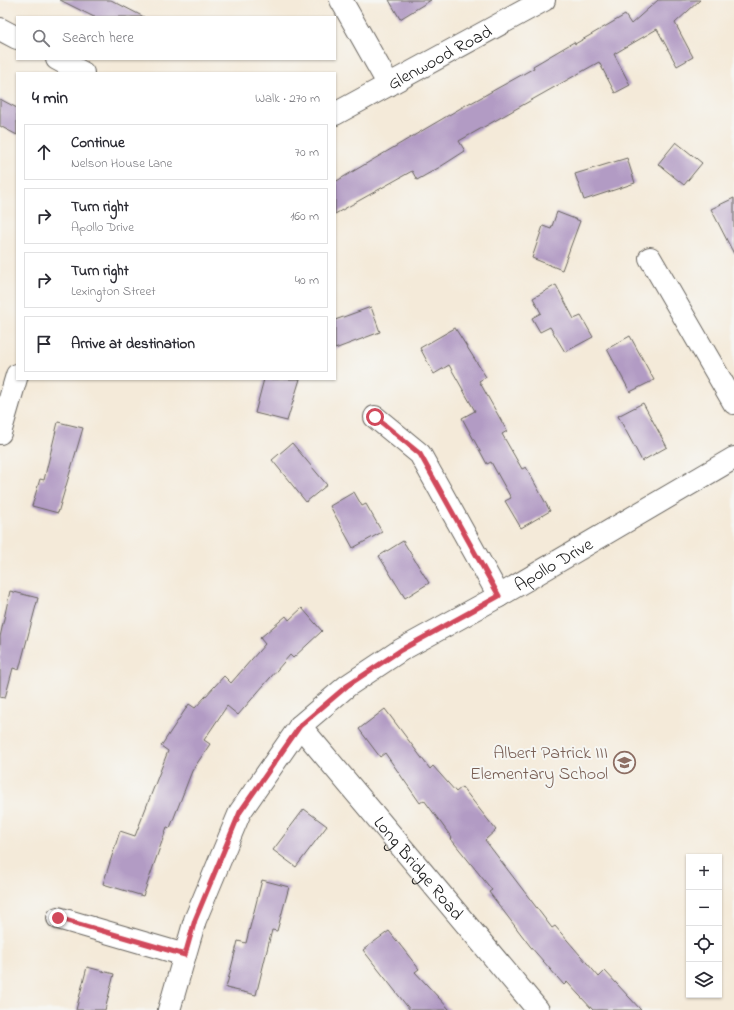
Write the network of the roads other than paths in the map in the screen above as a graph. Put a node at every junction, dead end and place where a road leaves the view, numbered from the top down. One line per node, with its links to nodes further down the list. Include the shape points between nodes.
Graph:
1 (341, 0): 7 (street)
2 (544, 0): 7 (street, Glenwood Road)
3 (0, 29): 4 (street)
4 (16, 37)
5 (59, 60): 6 (street)
6 (81, 72)
7 (389, 84): 8 (street, Glenwood Road)
8 (336, 113)
9 (650, 258): 11 (street)
10 (16, 378): 13 (street)
11 (734, 403)
12 (375, 417): 15 (street, via 420,454)
13 (0, 433)
14 (734, 458): 15 (street, Apollo Drive)
15 (499, 596): 16 (street, Apollo Drive, via 401,650 347,686)
16 (300, 726): 18 (street, Apollo Drive, via 240,812 195,920); 20 (street, Long Bridge Road)
17 (58, 918): 18 (street)
18 (185, 955): 19 (street, Apollo Drive)
19 (169, 1010)
20 (538, 1010)

